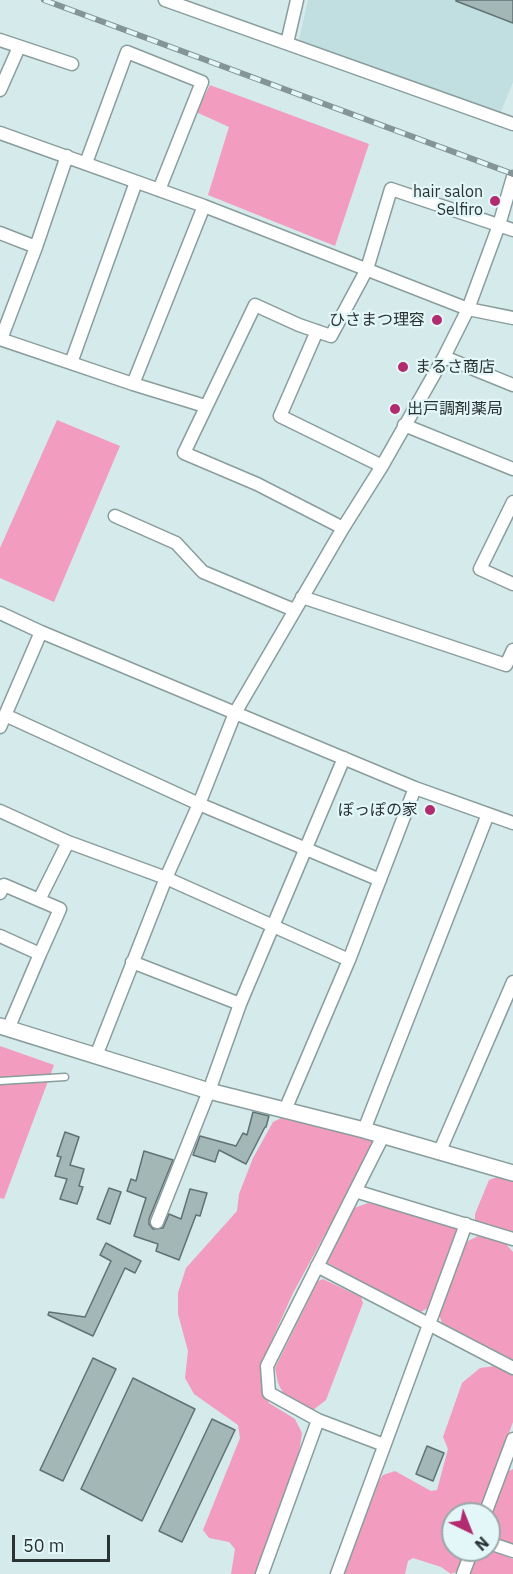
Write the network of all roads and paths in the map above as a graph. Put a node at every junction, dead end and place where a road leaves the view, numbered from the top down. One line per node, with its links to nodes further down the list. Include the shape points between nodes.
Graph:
1 (165, 0): 4 (street)
2 (297, 0): 4 (street)
3 (0, 40): 5 (street)
4 (287, 43): 8 (street)
5 (19, 46): 6 (street); 7 (street)
6 (72, 64)
7 (0, 90)
8 (513, 124)
9 (0, 133): 10 (street)
10 (67, 156): 11 (street); 19 (street)
11 (86, 163): 13 (street); 14 (street, via 127,52 202,82)
12 (513, 177): 16 (street)
13 (136, 182): 14 (street); 26 (street)
14 (159, 190): 15 (street)
15 (204, 206): 20 (street); 27 (street)
16 (499, 225): 17 (street); 20 (street, via 391,189); 21 (street)
17 (513, 230)
18 (0, 232): 19 (street)
19 (36, 247): 24 (street)
20 (367, 269): 21 (street); 23 (street, via 331,336)
21 (468, 309): 22 (street); 25 (street)
22 (513, 318)
23 (317, 331): 29 (street, via 255,305); 31 (street, via 280,416)
24 (1, 339): 26 (street)
25 (444, 357): 28 (street); 30 (street)
26 (71, 363): 27 (street)
27 (133, 384): 29 (street)
28 (513, 385)
29 (205, 406): 35 (street, via 184,453 257,484)
30 (404, 425): 31 (street); 32 (street)
31 (382, 466): 35 (street)
32 (513, 469)
33 (513, 502): 36 (street, via 480,569)
34 (115, 516): 38 (street, via 176,543 203,572)
35 (343, 528): 37 (street)
36 (513, 584)
37 (302, 597): 38 (street); 41 (street, via 506,666)
38 (294, 610): 42 (street)
39 (0, 613): 40 (street)
40 (41, 632): 42 (street); 43 (street)
41 (513, 650)
42 (235, 713): 45 (street); 47 (street)
43 (5, 715): 44 (street); 47 (street)
44 (0, 727)
45 (344, 758): 46 (street); 52 (street)
46 (415, 788): 49 (street); 54 (street)
47 (199, 804): 52 (street); 53 (street)
48 (0, 811): 51 (street)
49 (488, 814): 50 (street); 70 (street)
50 (513, 823)
51 (68, 842): 53 (street); 56 (street)
52 (307, 848): 54 (street); 57 (street)
53 (166, 878): 57 (street); 61 (street)
54 (380, 880): 60 (street)
55 (0, 893): 56 (street, via 4,885)
56 (39, 900): 59 (street, via 60,909)
57 (274, 927): 60 (street); 63 (street)
58 (0, 936): 59 (street)
59 (40, 954): 64 (street)
60 (349, 960): 69 (street)
61 (132, 962): 63 (street); 65 (street)
62 (513, 982): 72 (street)
63 (240, 1004): 68 (street)
64 (4, 1027): 65 (street)
65 (96, 1056): 68 (street)
66 (65, 1077): 67 (lane)
67 (0, 1081)
68 (209, 1091): 69 (street); 75 (street)
69 (285, 1110): 70 (street)
70 (364, 1130): 71 (street)
71 (383, 1136): 72 (street); 74 (street)
72 (438, 1153): 73 (street)
73 (513, 1173)
74 (354, 1191): 76 (street); 78 (street)
75 (157, 1222)
76 (466, 1224): 77 (street); 79 (street)
77 (513, 1239)
78 (317, 1266): 79 (street); 81 (street, via 267,1366 269,1393)
79 (429, 1324): 80 (street); 83 (street)
80 (513, 1368)
81 (318, 1420): 83 (street); 85 (street)
82 (513, 1439): 84 (street)
83 (384, 1445): 86 (street)
84 (489, 1502)
85 (262, 1574)
86 (337, 1574)

